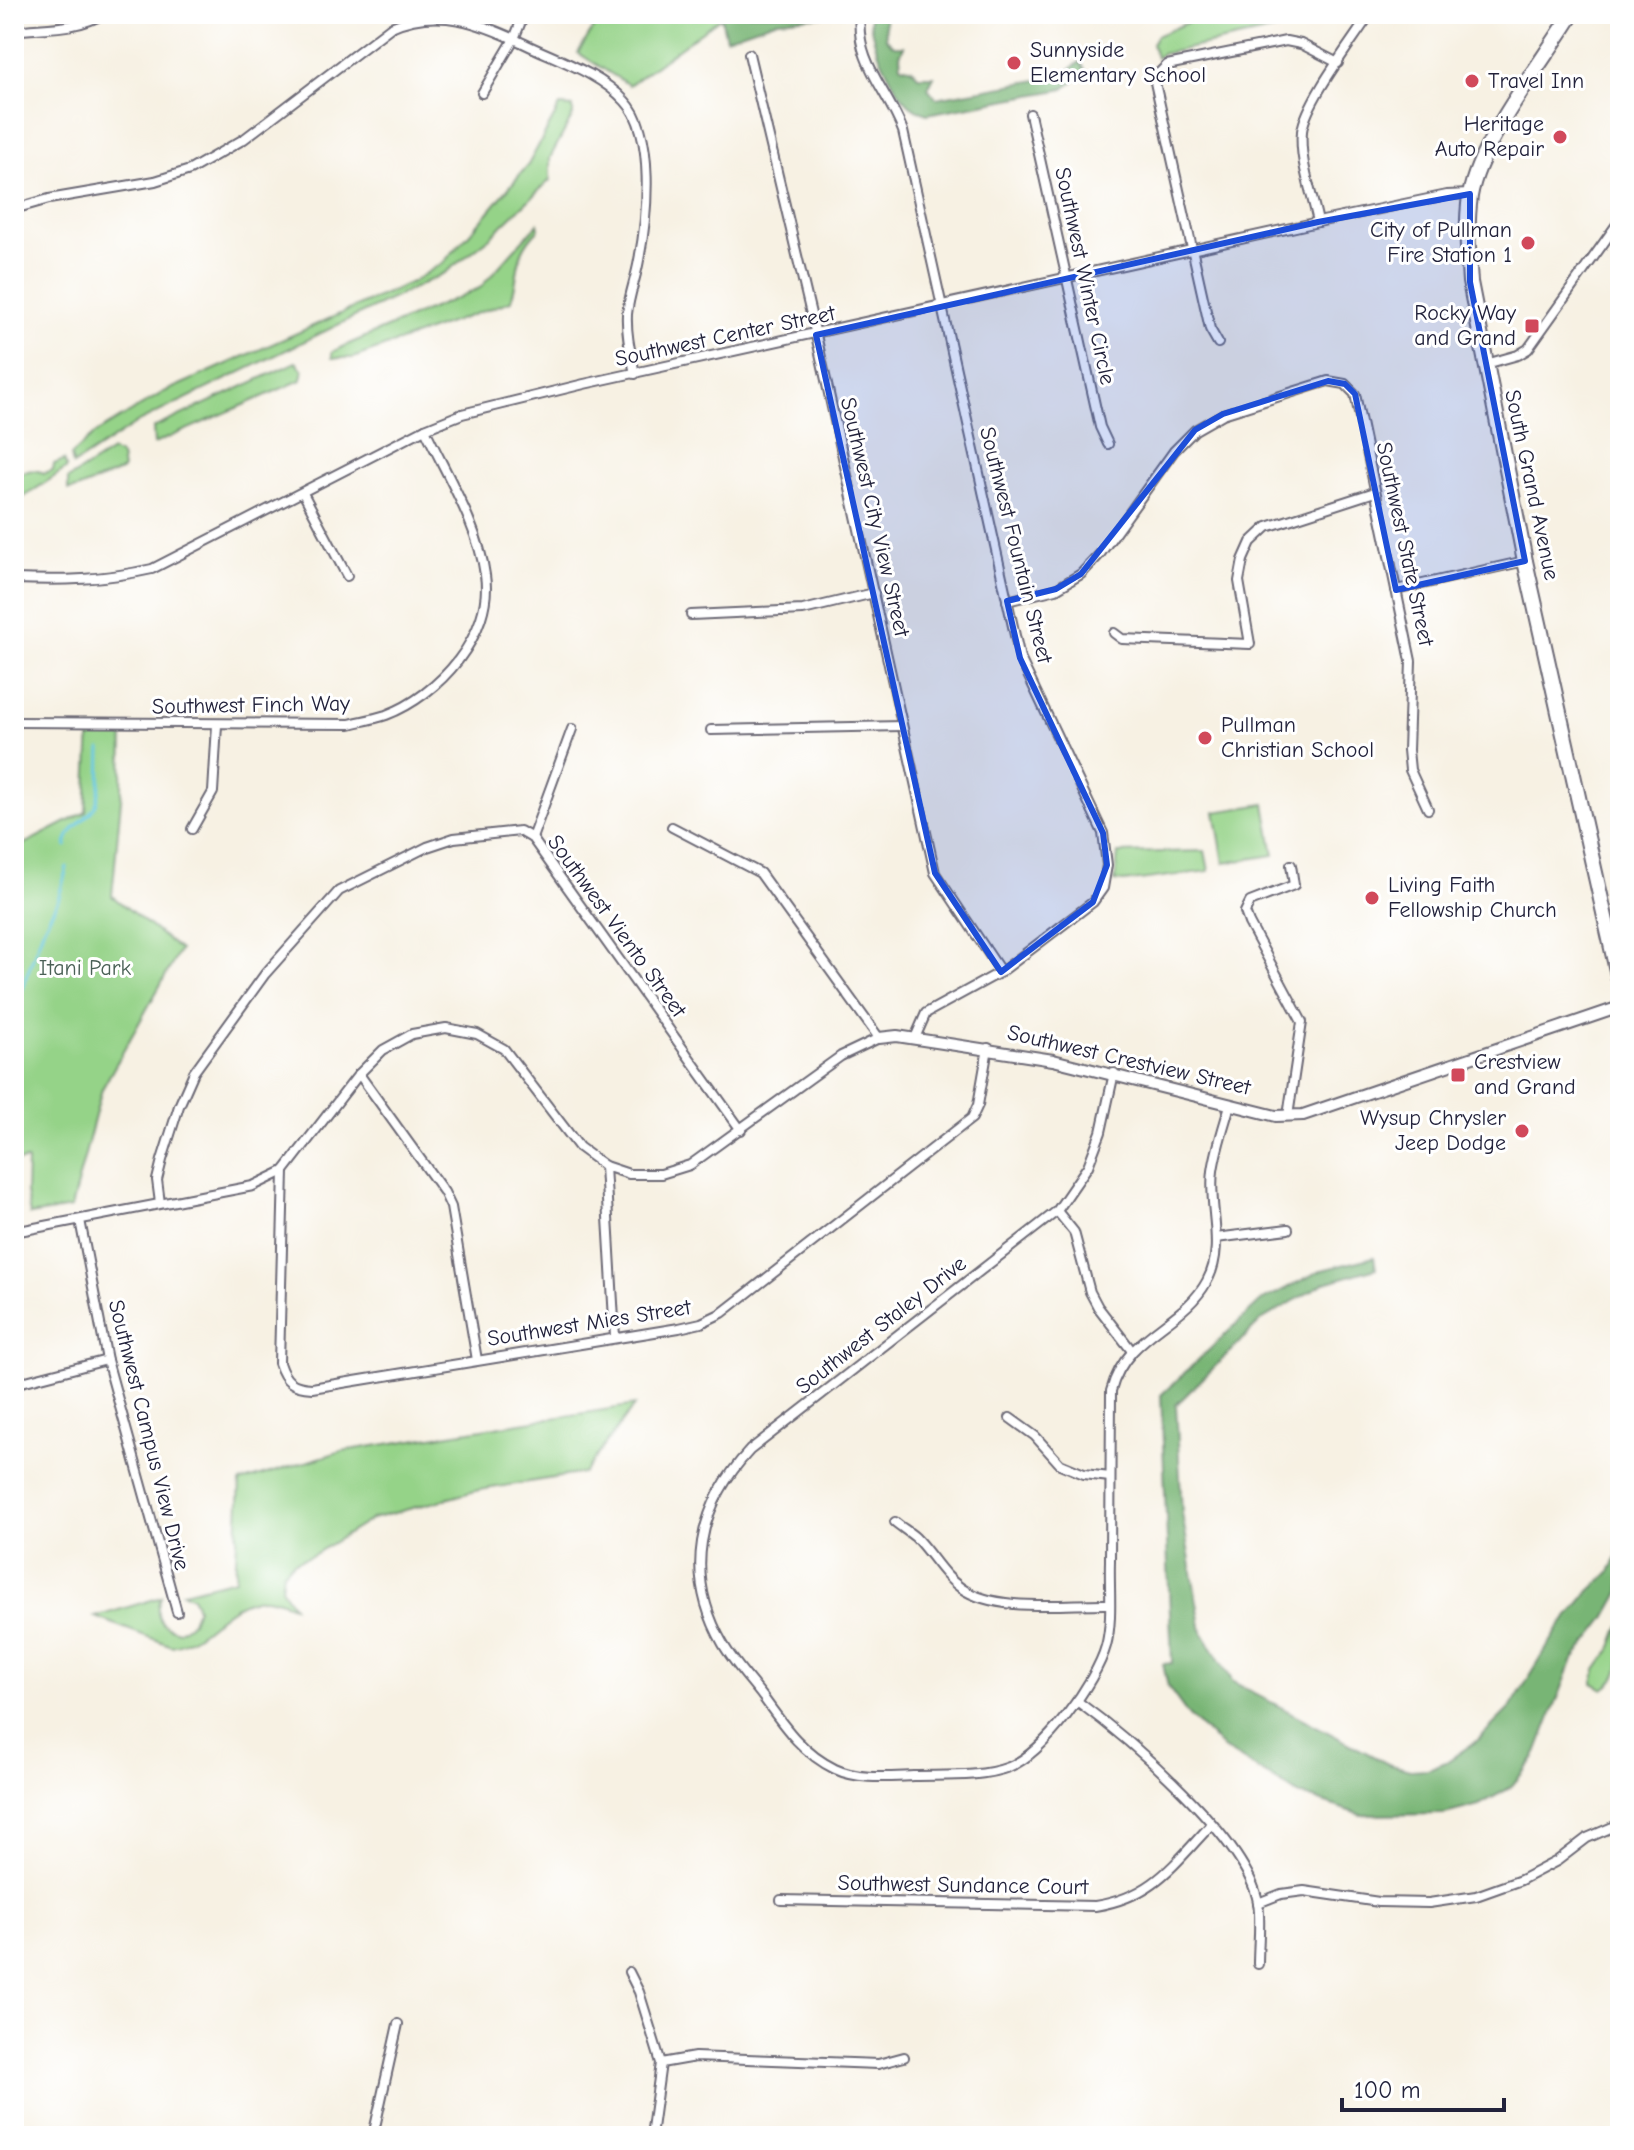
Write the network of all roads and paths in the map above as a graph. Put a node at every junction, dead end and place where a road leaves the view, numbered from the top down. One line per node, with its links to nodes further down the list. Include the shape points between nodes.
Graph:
1 (103, 14): 7 (street, via 64,27)
2 (524, 14): 8 (street)
3 (860, 14): 19 (street, Southwest Fountain Street, via 862,54 903,131)
4 (1370, 14): 10 (street)
5 (1572, 14): 13 (main road, South Grand Avenue, via 1505,118)
6 (406, 17): 8 (street, via 451,17); 14 (street, via 244,139 190,170)
7 (14, 31)
8 (514, 39): 11 (street); 23 (street, via 609,87 638,121 646,177 641,243 627,312)
9 (749, 54): 20 (street, Southwest City View Street)
10 (1338, 63): 16 (street, via 1302,128); 17 (street, via 1286,41 1167,65 1154,78)
11 (482, 93)
12 (1030, 114): 18 (street, Southwest Winter Circle)
13 (1470, 194): 16 (street, Southwest Center Street); 22 (main road, South Grand Avenue, via 1466,238)
14 (14, 209)
15 (1620, 220): 22 (street, via 1528,349)
16 (1318, 222): 17 (street, Southwest Center Street)
17 (1192, 250): 18 (street, Southwest Center Street); 21 (street)
18 (1068, 277): 19 (street, Southwest Center Street); 25 (street, Southwest Winter Circle)
19 (942, 306): 20 (street, Southwest Center Street); 33 (street, Southwest Fountain Street)
20 (816, 335): 23 (street, Southwest Center Street); 32 (street, Southwest City View Street)
21 (1218, 343)
22 (1485, 365): 28 (main road, South Grand Avenue)
23 (635, 374): 24 (street, Southwest Center Street, via 462,414)
24 (425, 429): 27 (street, Southwest Center Street); 38 (street, Southwest Finch Way, via 478,543 486,578 483,613 469,644 421,696 387,714 350,724)
25 (1108, 444)
26 (1375, 492): 31 (street, Southwest State Street); 33 (street, Southwest State Street, via 1355,394 1345,384 1328,381 1223,414 1195,430 1081,574 1056,589); 35 (street, via 1267,527 1251,542 1239,581 1250,644 1122,639)
27 (303, 493): 29 (street); 30 (street, Southwest Center Street, via 152,569 75,581)
28 (1525, 561): 31 (street); 48 (main road, South Grand Avenue)
29 (347, 576)
30 (15, 579): 36 (street)
31 (1396, 590): 42 (street, Southwest State Street, via 1411,661 1410,770)
32 (874, 593): 34 (street, via 803,610); 39 (street, Southwest City View Street)
33 (1007, 601): 47 (street, Southwest Fountain Street, via 1020,658 1103,833 1107,865 1103,888 1093,902)
34 (691, 615)
35 (1114, 633)
36 (14, 680)
37 (14, 722): 38 (street, Southwest Finch Way)
38 (217, 725): 44 (street, via 213,792)
39 (902, 726): 41 (street); 47 (street, Southwest City View Street, via 935,873)
40 (572, 729): 45 (street, Southwest Viento Street)
41 (711, 730)
42 (1428, 809)
43 (672, 827): 50 (street, via 760,873)
44 (192, 829)
45 (532, 838): 57 (street, Southwest Viento Street); 60 (street, via 520,831 454,838 339,891 265,974 194,1072 162,1160 157,1180)
46 (1291, 865): 56 (street, via 1294,885 1250,902 1245,912 1300,1016)
47 (1001, 972): 51 (street, Southwest Fountain Street, via 926,1013)
48 (1620, 984)
49 (1620, 1007): 56 (street, Southwest Crestview Street, via 1360,1097)
50 (879, 1038): 51 (street, Southwest Crestview Street); 57 (street, Southwest Crestview Street, via 841,1056)
51 (915, 1038): 52 (street, Southwest Crestview Street)
52 (988, 1048): 53 (street, Southwest Crestview Street); 66 (street, Southwest Mies Street, via 972,1118 823,1235 722,1313 701,1323)
53 (1114, 1073): 55 (street, Southwest Crestview Street); 61 (street, Southwest Staley Drive, via 1088,1166)
54 (359, 1074): 58 (street, Southwest Crestview Street, via 383,1050 412,1034 446,1028 477,1034 504,1049 579,1147); 59 (street, Southwest Crestview Street); 69 (street, via 451,1207)
55 (1230, 1105): 56 (street, Southwest Crestview Street); 65 (street, Southwest Staley Drive, via 1213,1169)
56 (1288, 1116)
57 (741, 1130): 58 (street, Southwest Crestview Street, via 690,1165 661,1174 629,1174)
58 (605, 1166): 66 (street)
59 (284, 1171): 60 (street, Southwest Crestview Street, via 253,1186); 69 (street, Southwest Mies Street, via 279,1363 284,1377 296,1387 312,1388)
60 (160, 1203): 62 (street, Southwest Crestview Street)
61 (1057, 1211): 67 (street, via 1074,1232 1098,1307); 76 (street, Southwest Staley Drive, via 750,1450 716,1494 700,1553 702,1583 723,1644 790,1734 810,1755 839,1771 873,1777 978,1774 1009,1766 1034,1752)
62 (80, 1220): 64 (street, Southwest Crestview Street); 68 (street, Southwest Campus View Drive)
63 (1288, 1229): 65 (street)
64 (14, 1232)
65 (1216, 1238): 67 (street, Southwest Staley Drive, via 1215,1261 1202,1289)
66 (615, 1337): 69 (street, Southwest Mies Street)
67 (1132, 1351): 72 (street, Southwest Staley Drive, via 1111,1391)
68 (107, 1360): 70 (street); 75 (street, Southwest Campus View Drive)
69 (477, 1360)
70 (14, 1384)
71 (1010, 1418): 72 (street, via 1060,1464)
72 (1110, 1477): 74 (street, Southwest Staley Drive)
73 (895, 1522): 74 (street, via 961,1588 983,1599)
74 (1109, 1604): 76 (street, Southwest Staley Drive, via 1106,1644)
75 (177, 1612)
76 (1077, 1701): 77 (street, via 1120,1733)
77 (1211, 1825): 79 (street, Southwest Sundance Court, via 1161,1877 1119,1902 1095,1906); 80 (street, via 1248,1874)
78 (1615, 1826): 80 (street, via 1521,1880 1476,1896 1429,1903 1379,1902 1304,1891)
79 (781, 1900)
80 (1258, 1903): 81 (street)
81 (1258, 1964)
82 (629, 1972): 85 (street)
83 (398, 2024): 86 (street)
84 (904, 2057): 85 (street, via 878,2064 695,2057)
85 (661, 2063): 87 (street)
86 (373, 2136)
87 (651, 2136)

